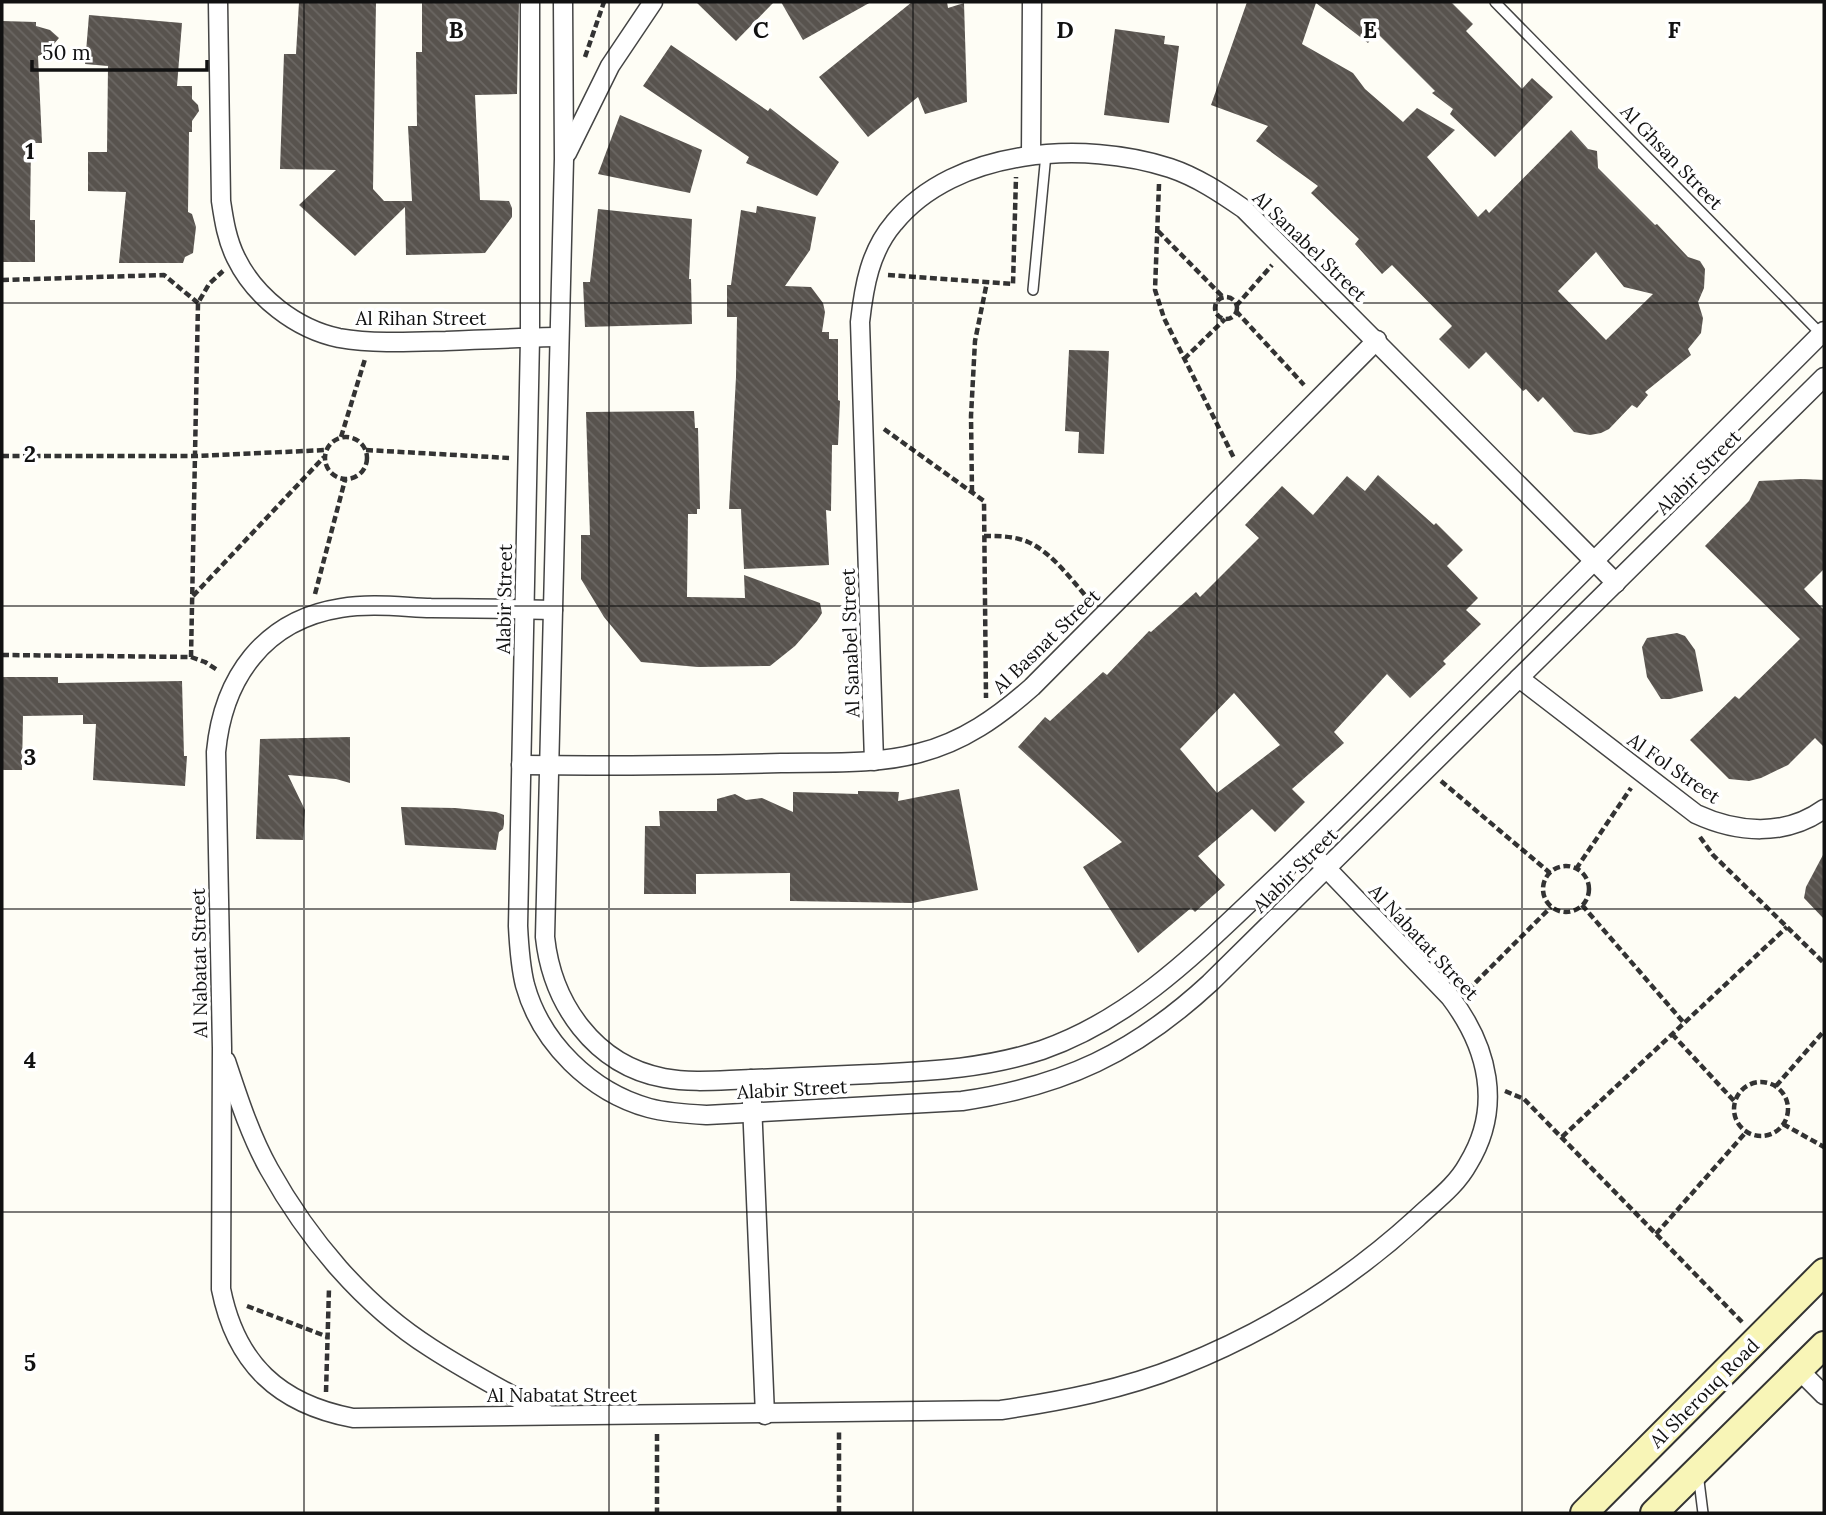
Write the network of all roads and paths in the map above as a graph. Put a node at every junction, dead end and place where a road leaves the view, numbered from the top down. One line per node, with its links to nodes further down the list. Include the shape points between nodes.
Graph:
1 (218, 2): 25 (street, Al Rihan Street, via 221,201 236,258 254,286 306,327)
2 (530, 2): 23 (street, Alabir Street)
3 (563, 2): 8 (street, Alabir Street)
4 (653, 2): 8 (street, via 610,66)
5 (1032, 2): 7 (street)
6 (1495, 2): 21 (lane, Al Ghsan Street)
7 (1031, 156): 9 (street, Al Sanabel Street, via 1130,158); 12 (street, Al Sanabel Street, via 946,180 917,199 892,224); 14 (path, via 1013,284); 16 (lane)
8 (564, 159): 22 (street, Alabir Street)
9 (1160, 166): 10 (path); 11 (street, Al Sanabel Street, via 1209,185 1244,209)
10 (1158, 231): 17 (path); 26 (path, via 1155,290)
11 (1286, 249): 19 (path); 24 (street, Al Sanabel Street)
12 (868, 273): 14 (path); 29 (street, Al Sanabel Street, via 860,322)
13 (2, 280): 18 (path, via 164,275)
14 (987, 282): 39 (path, via 975,341)
15 (209, 284): 18 (path)
16 (1033, 290)
17 (1223, 297): 19 (path, via 1231,299); 20 (path, via 1214,309)
18 (198, 303): 34 (path)
19 (1236, 308): 20 (path, via 1234,316); 28 (path)
20 (1225, 319): 26 (path)
21 (1823, 334): 41 (street, Alabir Street)
22 (559, 337): 23 (street, Al Rihan Street); 46 (street, Alabir Street)
23 (530, 338): 25 (street, Al Rihan Street); 36 (street, Alabir Street)
24 (1377, 340): 28 (street, Al Basnat Street); 41 (street, Al Sanabel Street)
25 (370, 341): 30 (path)
26 (1184, 359): 37 (path)
27 (1824, 377): 42 (street, Alabir Street)
28 (1317, 400): 37 (street, Al Basnat Street)
29 (864, 414): 39 (path); 53 (street, Al Sanabel Street)
30 (341, 437): 31 (path); 32 (path, via 356,439)
31 (326, 450): 34 (path); 35 (path)
32 (366, 450): 36 (path); 38 (path, via 366,467)
33 (2, 456): 34 (path)
34 (197, 456): 44 (path)
35 (324, 457): 38 (path, via 330,473); 44 (path)
36 (528, 459): 45 (street, Alabir Street)
37 (1243, 475): 52 (street, Al Basnat Street, via 1032,687)
38 (345, 480): 47 (path)
39 (972, 492): 40 (path, via 984,501)
40 (984, 536): 43 (path, via 1027,541 1045,553); 52 (path)
41 (1594, 561): 42 (street, Al Sanabel Street); 60 (street, Alabir Street)
42 (1616, 583): 50 (street, Alabir Street)
43 (1084, 595)
44 (193, 596): 49 (path)
45 (524, 609): 46 (street, Al Nabatat Street); 47 (street, Al Nabatat Street, via 342,607); 54 (street, Alabir Street)
46 (553, 610): 55 (street, Alabir Street)
47 (309, 616): 51 (street, Al Nabatat Street, via 278,632 253,655)
48 (2, 655): 49 (path)
49 (191, 657): 51 (path)
50 (1519, 678): 56 (street, Alabir Street); 57 (street, Al Fol Street)
51 (233, 684): 72 (street, Al Nabatat Street, via 218,728 216,752)
52 (986, 723): 53 (street, Al Basnat Street, via 960,739 918,754)
53 (874, 761): 55 (street, Al Basnat Street)
54 (521, 765): 55 (street, Al Basnat Street); 77 (street, Alabir Street, via 519,956 525,986 552,1040 594,1082 648,1108 677,1114)
55 (549, 765): 73 (street, Alabir Street, via 545,937 547,961 565,1007 596,1044 638,1070 687,1081)
56 (1427, 769): 61 (street, Alabir Street); 63 (path)
57 (1642, 772): 59 (street, Al Fol Street); 62 (path)
58 (1824, 809): 59 (street, Al Fol Street, via 1800,822 1758,830)
59 (1696, 814): 66 (path, via 1702,843)
60 (1308, 849): 61 (street, Al Nabatat Street); 73 (street, Alabir Street, via 1159,986 1094,1027 1044,1049 958,1070)
61 (1326, 869): 68 (street, Al Nabatat Street); 77 (street, Alabir Street, via 1181,1010 1114,1055 1077,1072 1014,1092 961,1101)
62 (1576, 869): 63 (path, via 1560,867); 64 (path, via 1587,881)
63 (1550, 873): 65 (path, via 1543,893)
64 (1582, 905): 65 (path, via 1567,912); 69 (path)
65 (1551, 907): 68 (path)
66 (1787, 927): 67 (path); 69 (path)
67 (1824, 963)
68 (1454, 1003): 75 (street, Al Nabatat Street, via 1478,1040)
69 (1684, 1023): 71 (path)
70 (1824, 1031): 74 (path)
71 (1672, 1034): 76 (path); 80 (path)
72 (222, 1048): 83 (street, via 268,1167 300,1220); 85 (street, Al Nabatat Street)
73 (751, 1079): 77 (street)
74 (1776, 1086): 76 (path, via 1751,1084); 78 (path, via 1788,1108)
75 (1488, 1091): 80 (path, via 1501,1090 1524,1099); 92 (street, Al Nabatat Street, via 1479,1141 1453,1185 1341,1281 1235,1343 1179,1367 1062,1401 1001,1410)
76 (1735, 1102): 79 (path, via 1736,1119)
77 (752, 1112): 94 (street)
78 (1783, 1124): 79 (path, via 1763,1136); 81 (path)
79 (1747, 1131): 82 (path)
80 (1562, 1137): 82 (path)
81 (1824, 1147)
82 (1656, 1234): 87 (path)
83 (330, 1256): 86 (path); 95 (street, via 381,1310 429,1348)
84 (1824, 1272): 87 (street, Al Sherouq Road)
85 (223, 1297): 86 (path); 91 (street, Al Nabatat Street, via 238,1343 255,1367 275,1387)
86 (328, 1337): 91 (path)
87 (1758, 1339): 99 (street, Al Sherouq Road)
88 (1824, 1345): 89 (street)
89 (1799, 1370): 90 (street); 96 (street)
90 (1824, 1395)
91 (325, 1413): 95 (street, Al Nabatat Street, via 353,1418)
92 (840, 1413): 94 (street, Al Nabatat Street); 98 (path)
93 (657, 1415): 94 (street, Al Nabatat Street); 95 (street, Al Nabatat Street); 97 (path)
94 (765, 1415)
95 (550, 1416)
96 (1698, 1470): 100 (street); 101 (lane)
97 (657, 1513)
98 (839, 1513)
99 (1584, 1513)
100 (1654, 1513)
101 (1703, 1513)

